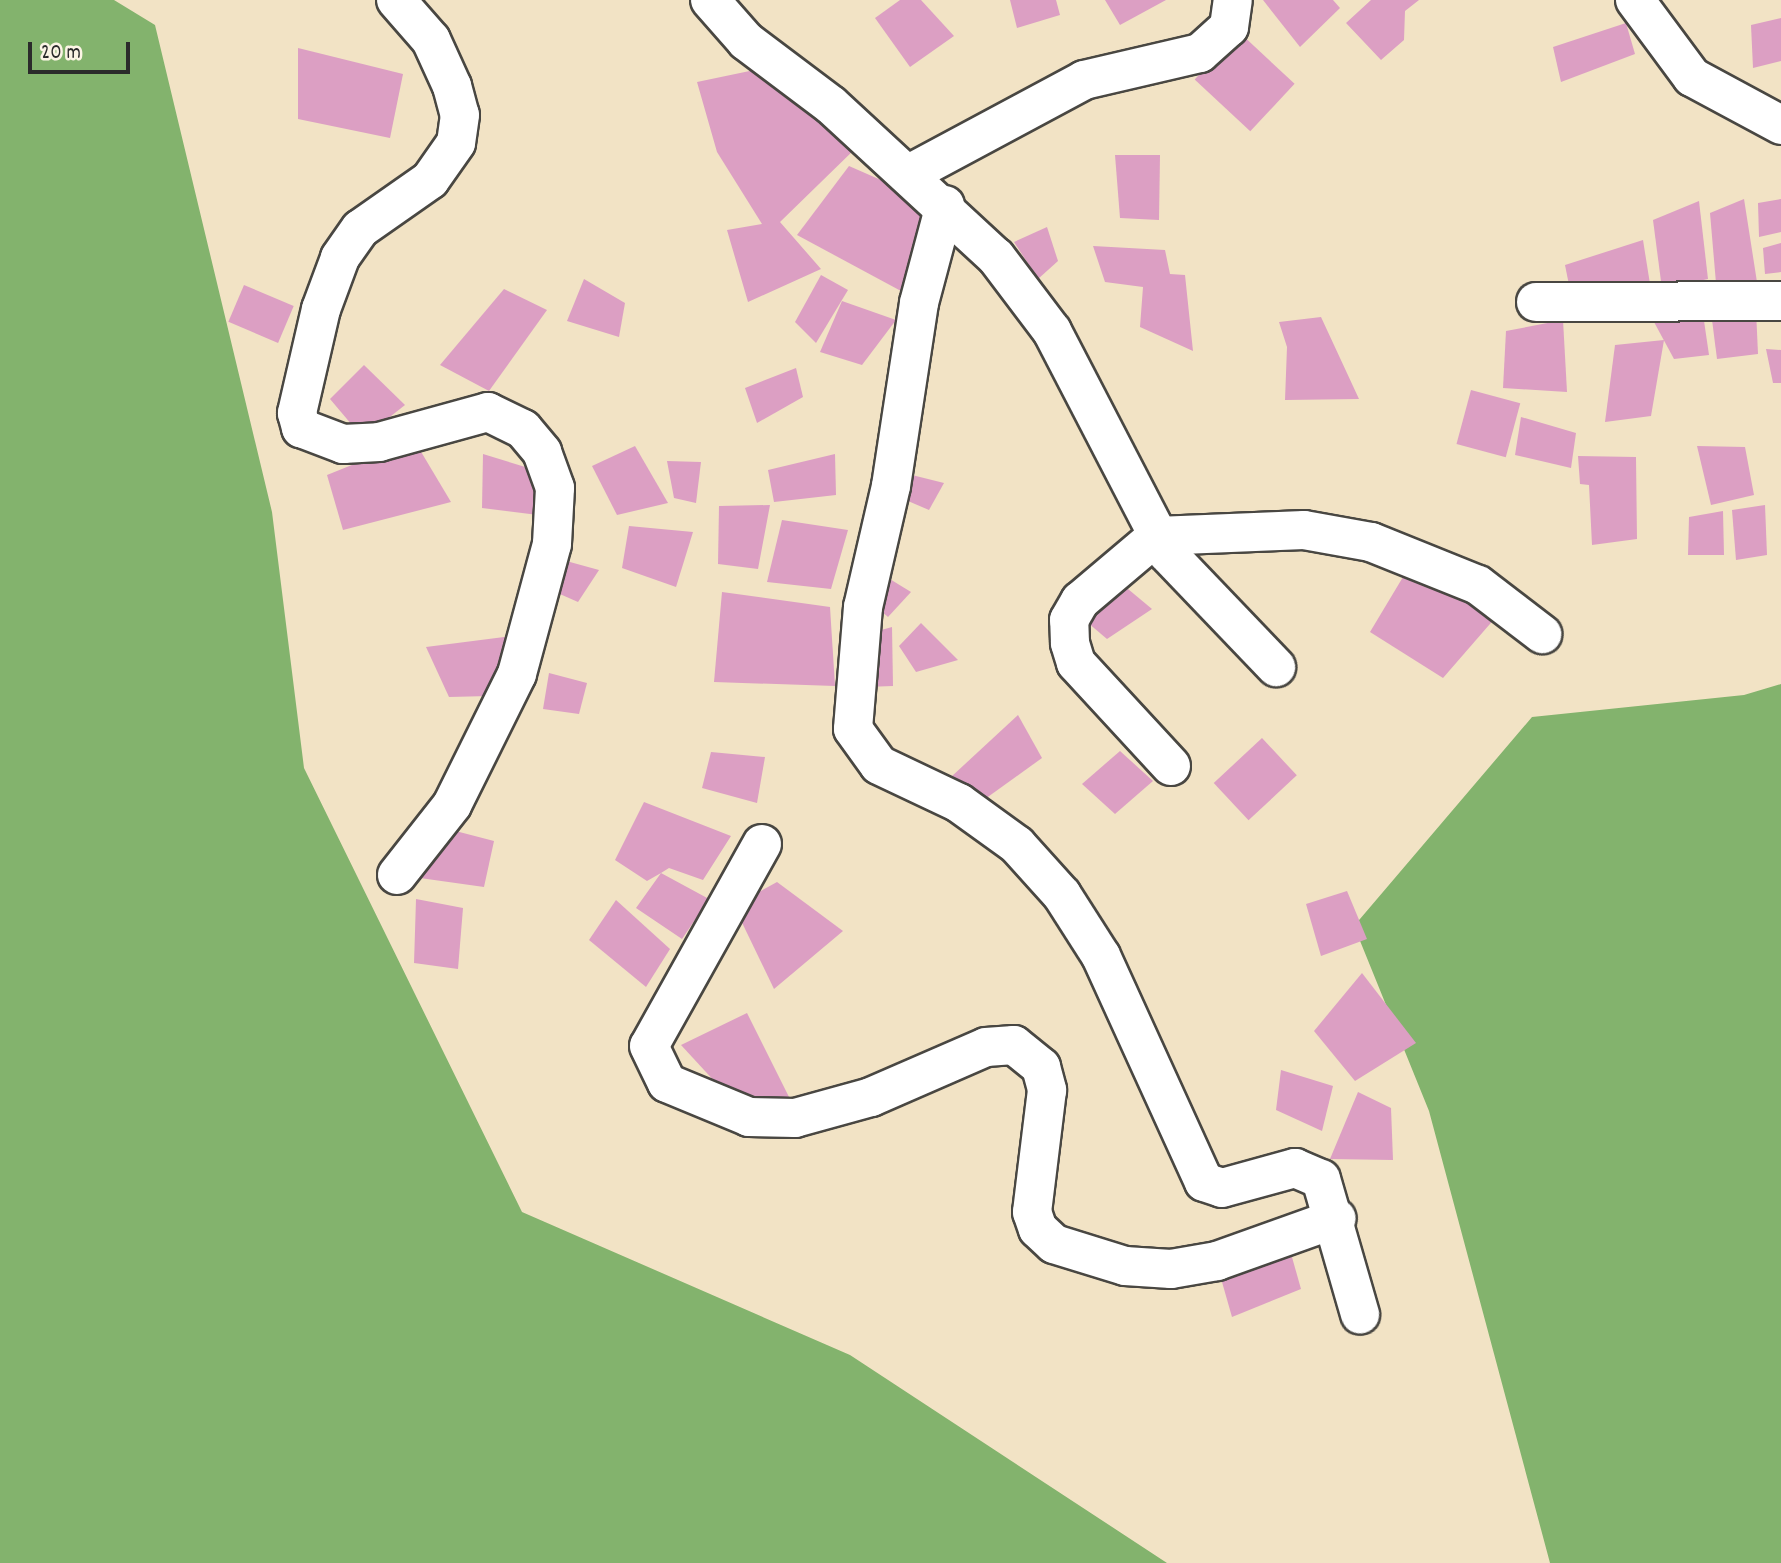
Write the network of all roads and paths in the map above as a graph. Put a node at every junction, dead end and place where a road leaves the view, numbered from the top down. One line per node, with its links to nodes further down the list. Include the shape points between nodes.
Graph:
1 (396, 0): 16 (street, via 431,40 452,86 460,115 456,143 430,180 360,229 340,258 321,309 298,413 308,435 343,444 379,442 488,412 523,429 542,452 555,488 552,544 517,674 452,805)
2 (710, 0): 7 (street, via 746,41)
3 (1233, 0): 7 (street, via 1229,27 1200,53 1084,80)
4 (1635, 0): 6 (street, via 1692,77)
5 (1781, 94): 6 (street)
6 (1764, 118)
7 (909, 174): 8 (street)
8 (945, 205): 11 (street, via 996,257 1052,331 1101,416); 17 (street, via 919,303 891,486 863,607 853,729 879,765 959,803 1017,845 1062,895 1101,956 1204,1182 1222,1188 1310,1170 1329,1190)
9 (1781, 301): 10 (street)
10 (1536, 303)
11 (1157, 536): 12 (street, via 1304,530 1371,542 1478,585); 13 (street); 14 (street, via 1080,601 1069,620 1070,643 1076,663)
12 (1542, 634)
13 (1276, 667)
14 (1171, 766)
15 (762, 844): 17 (street, via 649,1046 667,1083 749,1116 795,1118 872,1097 986,1047 1014,1045 1041,1067 1047,1090 1032,1212 1054,1244 1125,1266 1171,1269 1217,1261)
16 (397, 875)
17 (1337, 1219): 18 (street)
18 (1360, 1314)

